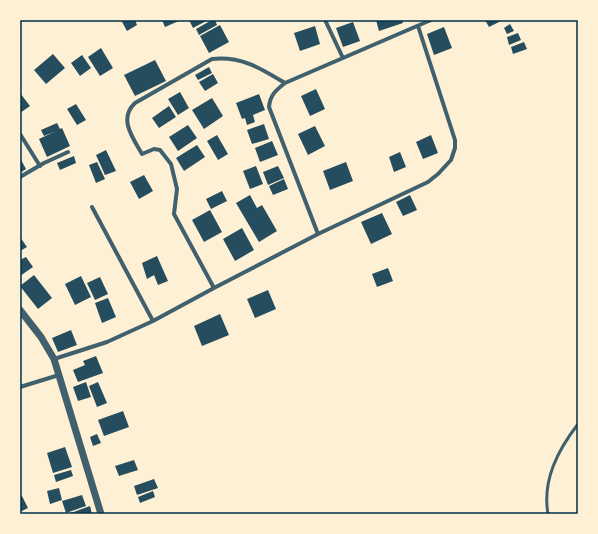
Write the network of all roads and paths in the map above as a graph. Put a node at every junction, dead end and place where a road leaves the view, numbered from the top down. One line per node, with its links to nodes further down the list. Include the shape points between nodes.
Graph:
1 (325, 20): 4 (street)
2 (431, 20): 3 (street)
3 (418, 26): 4 (street); 11 (street, via 455,140 454,155 447,166 428,182)
4 (343, 58): 5 (street)
5 (285, 83): 11 (street, via 275,90 269,108); 12 (street, via 250,63 225,58 212,59 135,103 127,114 126,123 142,154 154,149 160,150 170,164 177,189 174,214)
6 (20, 134): 8 (street)
7 (68, 152): 8 (street)
8 (40, 166): 9 (street)
9 (20, 177)
10 (92, 207): 14 (street)
11 (318, 234): 12 (street)
12 (214, 288): 14 (street)
13 (20, 310): 15 (street)
14 (153, 321): 15 (street, via 107,342)
15 (54, 359): 16 (street)
16 (59, 375): 17 (street); 19 (street)
17 (20, 387)
18 (578, 424): 20 (lane, via 564,443 548,479 545,500)
19 (101, 514)
20 (548, 514)

